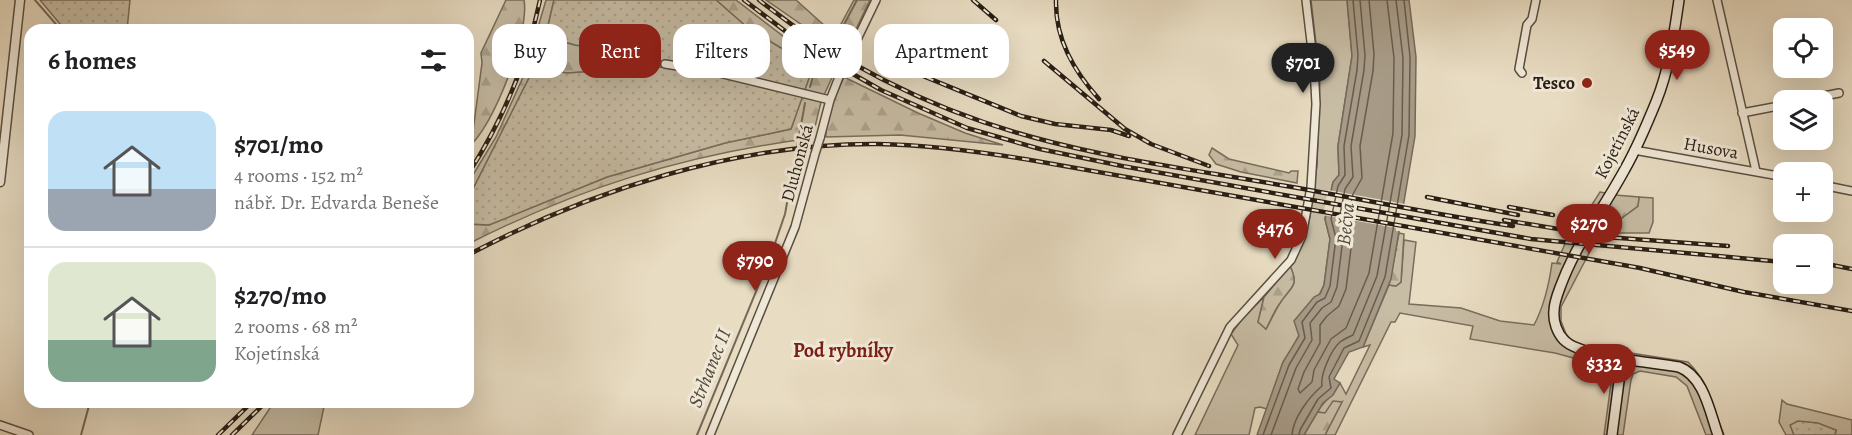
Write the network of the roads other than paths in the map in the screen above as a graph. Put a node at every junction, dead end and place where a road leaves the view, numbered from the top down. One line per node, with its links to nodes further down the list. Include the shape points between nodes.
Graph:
1 (20, 0): 17 (street)
2 (876, 0): 11 (street, Dluhonská, bridge)
3 (1306, 0): 24 (street, via 1316,104 1311,187 1302,236 1290,260 1230,327)
4 (1536, 0): 8 (street, via 1532,20 1527,25 1519,69)
5 (1679, 0): 14 (main road, Kojetínská, via 1664,80)
6 (1717, 0): 13 (street)
7 (665, 64): 11 (street)
8 (1522, 73)
9 (1839, 93): 10 (street)
10 (1833, 94)
11 (830, 100): 23 (street, Dluhonská, bridge, via 795,227)
12 (1773, 107): 13 (street)
13 (1742, 113): 15 (street)
14 (1634, 150): 15 (street, Husova); 20 (main road, Kojetínská, via 1577,250 1553,313 1562,338 1574,348)
15 (1756, 171): 16 (street, Husova)
16 (1773, 175)
17 (0, 182)
18 (1833, 187): 19 (street)
19 (1852, 191)
20 (1622, 358): 25 (main road); 26 (main road, Kojetínská, via 1689,372 1698,384)
21 (0, 424): 22 (street)
22 (29, 435)
23 (710, 435)
24 (1177, 435)
25 (1612, 435)
26 (1718, 435)

